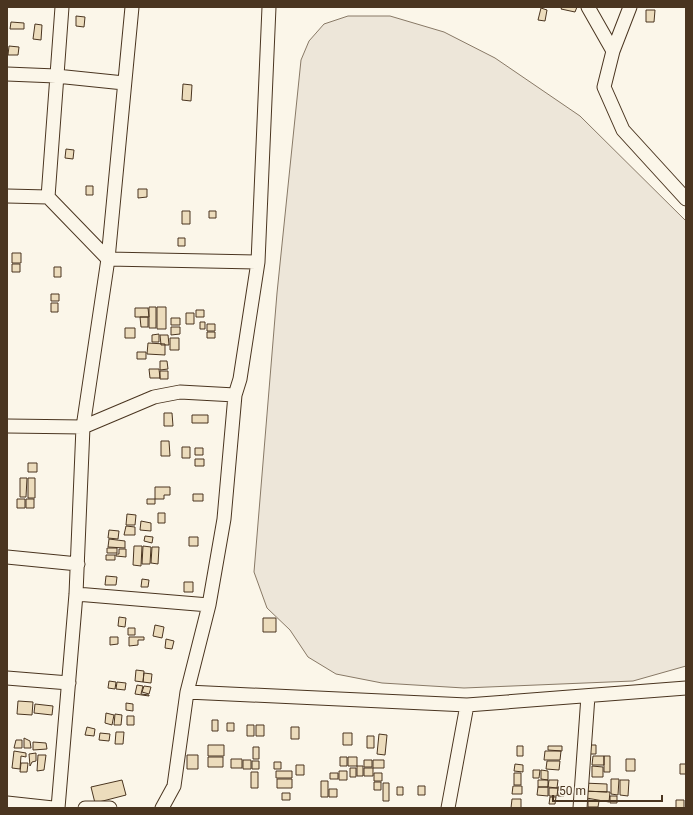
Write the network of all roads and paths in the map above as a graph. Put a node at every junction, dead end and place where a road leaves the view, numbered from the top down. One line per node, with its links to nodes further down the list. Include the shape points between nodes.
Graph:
1 (62, 7): 8 (street)
2 (132, 7): 9 (street)
3 (269, 7): 14 (street)
4 (588, 7): 6 (street)
5 (630, 7): 6 (street)
6 (613, 51): 12 (street, via 604,87 623,130)
7 (7, 74): 8 (street)
8 (56, 76): 9 (street); 11 (street)
9 (124, 83): 13 (street)
10 (7, 196): 11 (street)
11 (48, 197): 13 (street)
12 (686, 199)
13 (108, 259): 14 (street); 17 (street)
14 (258, 262): 15 (street, via 240,379)
15 (235, 395): 17 (street, via 180,392 154,397); 21 (street, via 224,519)
16 (7, 426): 17 (street)
17 (82, 427): 19 (street)
18 (7, 557): 19 (street)
19 (78, 564): 20 (street)
20 (76, 594): 21 (street); 23 (street)
21 (209, 605): 25 (street)
22 (7, 678): 23 (street)
23 (69, 683): 30 (street)
24 (686, 688): 26 (street)
25 (187, 692): 27 (street); 33 (street, via 174,786)
26 (588, 696): 27 (street); 35 (street)
27 (467, 705): 34 (street)
28 (7, 803): 29 (street)
29 (53, 808)
30 (58, 808)
31 (85, 808): 32 (street)
32 (110, 808)
33 (162, 808)
34 (448, 808)
35 (580, 808)

